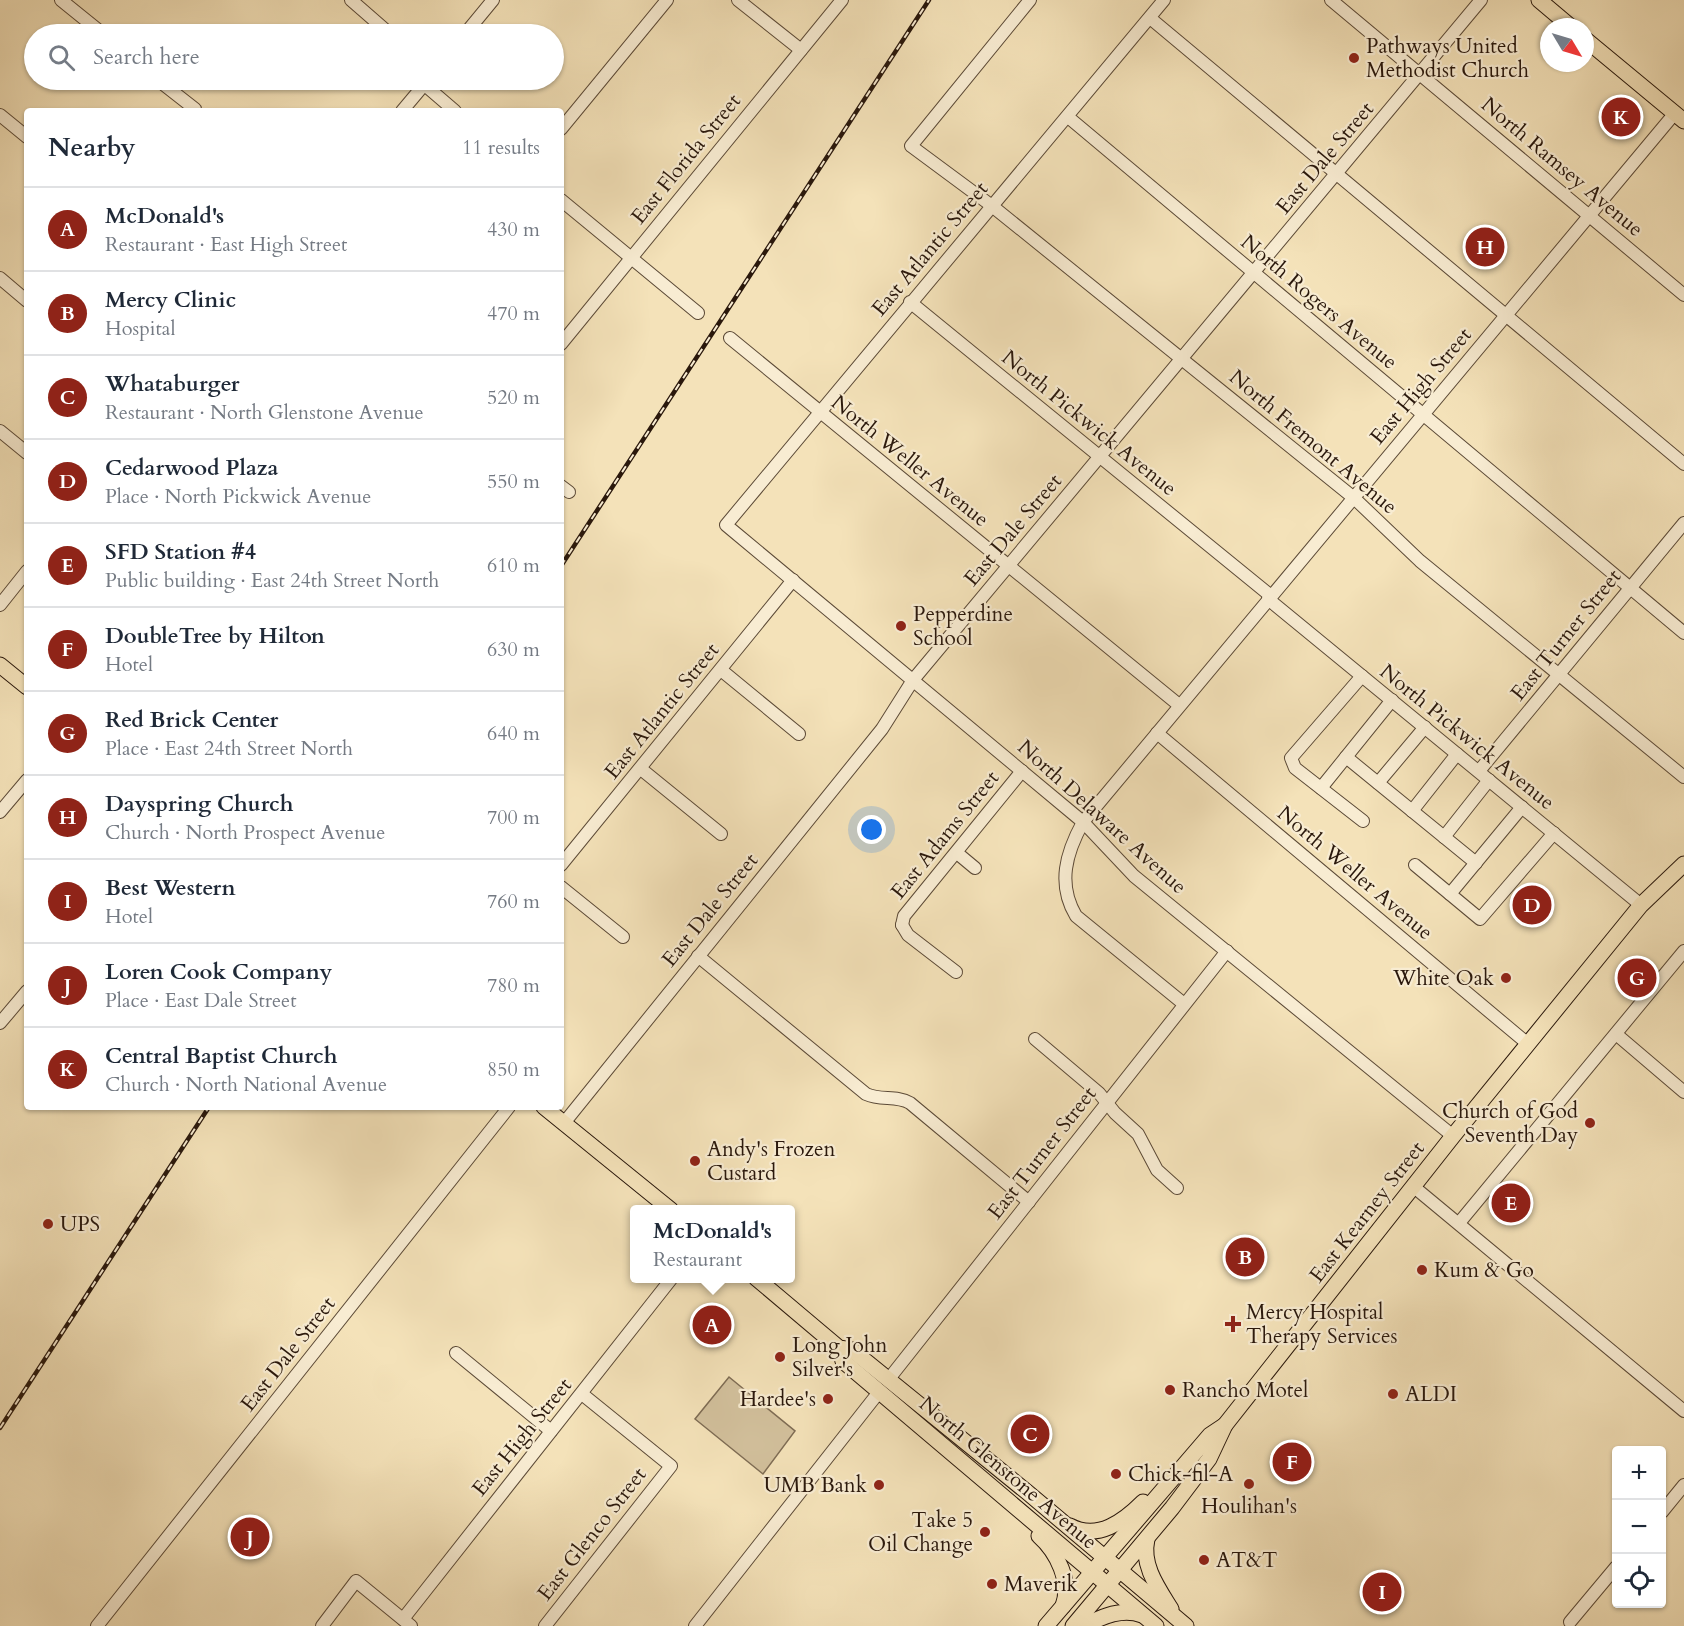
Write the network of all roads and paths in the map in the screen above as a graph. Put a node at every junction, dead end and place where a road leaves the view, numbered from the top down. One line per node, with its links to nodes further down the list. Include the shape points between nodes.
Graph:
1 (61, 0): 14 (street)
2 (351, 0): 15 (street)
3 (493, 0): 16 (street)
4 (667, 0): 29 (street)
5 (738, 0): 18 (street)
6 (843, 0): 18 (street, East Florida Street)
7 (1030, 0): 33 (street, North Fremont Avenue, via 911,146)
8 (1164, 0): 12 (street, East Atlantic Street)
9 (1331, 0): 19 (street, North Ramsey Avenue)
10 (1481, 0): 19 (street, East Dale Street)
11 (1539, 0): 13 (main road)
12 (1150, 18): 27 (street, East Atlantic Street); 31 (street)
13 (1560, 18)
14 (91, 24)
15 (379, 24)
16 (473, 24)
17 (1594, 46): 28 (main road)
18 (801, 50): 35 (street, East Florida Street)
19 (1420, 74): 31 (street, East Dale Street); 34 (street, North Ramsey Avenue)
20 (171, 90): 23 (street)
21 (417, 90): 24 (street)
22 (432, 90): 25 (street)
23 (194, 108)
24 (404, 108)
25 (451, 108)
26 (0, 115): 30 (street)
27 (1068, 117): 33 (street, East Atlantic Street); 36 (street, North Rogers Avenue)
28 (1679, 117): 34 (street, East High Street)
29 (564, 125)
30 (24, 135)
31 (1336, 174): 36 (street, East Dale Street); 42 (street)
32 (564, 202): 35 (street)
33 (992, 206): 40 (street, East Atlantic Street); 45 (street, North Fremont Avenue)
34 (1590, 215): 38 (street, North Ramsey Avenue); 42 (street, East High Street)
35 (631, 257): 41 (street); 44 (street, East Florida Street)
36 (1254, 273): 45 (street, East Dale Street); 47 (street, North Rogers Avenue)
37 (0, 278): 39 (street)
38 (1684, 295)
39 (24, 298)
40 (910, 302): 46 (street, East Atlantic Street); 50 (street, North Pickwick Avenue)
41 (698, 313)
42 (1506, 315): 47 (street, East High Street); 51 (street)
43 (730, 338): 46 (street, North Weller Avenue)
44 (564, 340)
45 (1182, 359): 50 (street, East Dale Street); 52 (street, North Fremont Avenue)
46 (818, 413): 54 (street, East Atlantic Street); 55 (street, North Weller Avenue)
47 (1423, 414): 52 (street, East High Street); 58 (street, North Rogers Avenue)
48 (0, 431): 49 (street)
49 (24, 451)
50 (1100, 457): 55 (street, East Dale Street); 59 (street, North Pickwick Avenue)
51 (1684, 464)
52 (1354, 498): 59 (street, East High Street); 64 (street, North Fremont Avenue, via 1420,561)
53 (1684, 523): 58 (street, East Turner Street)
54 (726, 525): 57 (street, North Delaware Avenue)
55 (1008, 565): 66 (street, East Dale Street); 69 (street, North Weller Avenue)
56 (24, 575): 60 (street)
57 (793, 580): 63 (street, East Atlantic Street); 66 (street, North Delaware Avenue)
58 (1630, 587): 61 (street, North Rogers Avenue); 64 (street, East Turner Street)
59 (1270, 597): 65 (street, North Pickwick Avenue); 69 (street, East High Street)
60 (0, 605)
61 (1684, 633)
62 (0, 665): 67 (main road)
63 (720, 670): 72 (street); 75 (street, East Atlantic Street)
64 (1559, 675): 77 (street, East Turner Street); 78 (street, North Fremont Avenue)
65 (1362, 676): 68 (street, North Pickwick Avenue); 82 (street, via 1291,758 1295,768)
66 (913, 680): 76 (street, North Delaware Avenue); 103 (street, East Dale Street, via 882,729)
67 (24, 685)
68 (1392, 700): 70 (street, North Pickwick Avenue); 74 (street)
69 (1179, 705): 71 (street, East High Street)
70 (1425, 727): 73 (street, North Pickwick Avenue); 80 (street)
71 (1157, 733): 86 (street, East High Street); 110 (street, North Weller Avenue)
72 (800, 734)
73 (1457, 754): 77 (street, North Pickwick Avenue); 84 (street)
74 (1346, 757): 80 (street); 82 (street)
75 (641, 769): 89 (street); 92 (street, East Atlantic Street)
76 (1022, 771): 86 (street, North Delaware Avenue); 91 (street, East Adams Street)
77 (1479, 771): 79 (street, North Pickwick Avenue)
78 (1684, 777)
79 (1489, 780): 83 (street, North Pickwick Avenue); 90 (street)
80 (1378, 783): 84 (street)
81 (24, 784): 85 (street)
82 (1321, 788): 87 (street)
83 (1522, 807): 88 (street, North Pickwick Avenue); 93 (street)
84 (1412, 811): 90 (street)
85 (0, 813)
86 (1083, 822): 101 (street, North Delaware Avenue, via 1134,876); 106 (street, East High Street, via 1065,867 1068,903 1093,931)
87 (1363, 822)
88 (1554, 833): 98 (street, via 1484,917 1476,916); 99 (street, North Pickwick Avenue)
89 (721, 834)
90 (1444, 837): 93 (street)
91 (957, 853): 96 (street); 104 (street, East Adams Street, via 897,925)
92 (564, 861)
93 (1476, 863): 98 (street)
94 (1684, 864): 99 (main road, East Kearney Street)
95 (1415, 865): 98 (street)
96 (975, 868)
97 (564, 889): 100 (street)
98 (1450, 894)
99 (1641, 905): 110 (main road, East Kearney Street)
100 (623, 937)
101 (1227, 951): 106 (street, East Turner Street); 116 (street, North Delaware Avenue)
102 (1684, 951): 108 (street)
103 (698, 956): 115 (street, East Dale Street); 119 (street, via 866,1094 910,1103)
104 (956, 972)
105 (24, 995): 107 (street)
106 (1184, 1004): 112 (street, East Turner Street)
107 (0, 1023)
108 (1616, 1034): 111 (street); 121 (street)
109 (1035, 1039): 112 (street)
110 (1528, 1044): 116 (main road, East Kearney Street)
111 (1684, 1092)
112 (1107, 1102): 118 (street, via 1141,1137 1160,1175); 119 (street, East Turner Street)
113 (507, 1110): 146 (street, East Dale Street)
114 (548, 1110): 115 (main road)
115 (564, 1123): 120 (main road)
116 (1453, 1136): 117 (main road, East Kearney Street)
117 (1414, 1186): 121 (street); 128 (main road, East Kearney Street)
118 (1177, 1188)
119 (1029, 1202): 125 (street, East Turner Street)
120 (666, 1205)
121 (1459, 1224): 127 (street)
122 (668, 1283): 126 (street, East High Street)
123 (762, 1283): 125 (main road, North Glenstone Avenue, via 841,1354 852,1350)
124 (456, 1353): 129 (street)
125 (883, 1386): 130 (main road, North Glenstone Avenue); 134 (main road, North Glenstone Avenue, via 926,1419 937,1419); 149 (street, East Turner Street)
126 (582, 1394): 129 (street, East High Street); 148 (street, East Glenco Street, via 671,1466)
127 (1684, 1411)
128 (1226, 1425): 131 (main road, East Kearney Street, via 1210,1435); 135 (main road, East Kearney Street, via 1209,1459)
129 (551, 1431): 143 (street, East High Street)
130 (954, 1455): 139 (main road, North Glenstone Avenue); 141 (main road, via 976,1483 1049,1546 1066,1587)
131 (1171, 1482): 134 (main road, via 1156,1488 1128,1516 1106,1529 1084,1532); 136 (main road, East Kearney Street)
132 (1684, 1485): 133 (street)
133 (1666, 1507)
134 (1062, 1522): 136 (main road, North Glenstone Avenue)
135 (1147, 1539): 137 (main road, East Kearney Street); 144 (main road, via 1145,1552 1150,1572)
136 (1105, 1559): 137 (main road, North Glenstone Avenue); 139 (main road, East Kearney Street)
137 (1120, 1572): 140 (main road, East Kearney Street); 144 (main road, North Glenstone Avenue)
138 (1612, 1572): 145 (street)
139 (1094, 1573): 140 (main road, North Glenstone Avenue); 141 (main road, East Kearney Street)
140 (1108, 1585): 142 (main road, North Glenstone Avenue); 151 (main road, East Kearney Street)
141 (1062, 1609): 150 (main road, East Kearney Street)
142 (1151, 1621): 152 (main road, via 1123,1612)
143 (407, 1622): 147 (street, via 356,1581)
144 (1181, 1622)
145 (1570, 1622)
146 (98, 1626)
147 (322, 1626)
148 (544, 1626)
149 (695, 1626)
150 (1046, 1626)
151 (1073, 1626)
152 (1085, 1626)

